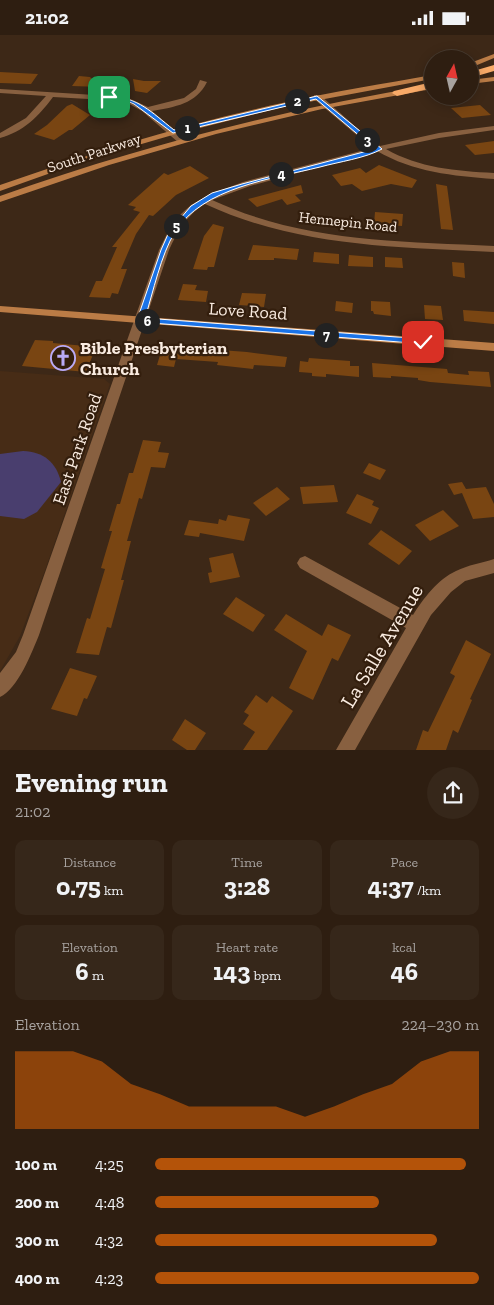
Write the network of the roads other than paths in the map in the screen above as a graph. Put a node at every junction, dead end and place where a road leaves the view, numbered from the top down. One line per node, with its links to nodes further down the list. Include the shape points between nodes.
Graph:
1 (494, 56): 2 (main road)
2 (479, 62)
3 (494, 68): 4 (highway)
4 (479, 72)
5 (424, 78): 13 (main road, South Parkway)
6 (494, 79): 7 (main road)
7 (479, 81)
8 (203, 82): 15 (street, via 193,97)
9 (424, 88): 11 (highway)
10 (0, 91): 12 (street)
11 (398, 93): 14 (main road, South Parkway)
12 (51, 94): 15 (street, via 126,99); 18 (street, via 32,119)
13 (317, 97): 14 (street); 17 (main road, South Parkway)
14 (327, 105): 19 (main road, South Parkway); 20 (street)
15 (146, 110): 17 (street)
16 (494, 128): 20 (street, East Park Road)
17 (173, 131): 19 (street); 22 (main road, South Parkway)
18 (0, 136)
19 (182, 141): 23 (main road, South Parkway)
20 (379, 149): 21 (street, via 399,160 433,170); 24 (street, East Park Road, via 244,185)
21 (494, 176)
22 (0, 188)
23 (0, 199)
24 (205, 200): 25 (street, Hennepin Road, via 252,221 314,234); 29 (street, East Park Road, via 193,207 172,232)
25 (494, 249)
26 (0, 305): 28 (main road)
27 (0, 309): 28 (main road, Love Road)
28 (20, 311): 29 (main road, Love Road)
29 (141, 320): 30 (main road, Love Road); 34 (street, East Park Road, via 31,635 22,657)
30 (494, 347)
31 (305, 563): 33 (street)
32 (494, 566): 33 (street, La Salle Avenue, via 460,576 445,587)
33 (416, 626): 35 (street, La Salle Avenue)
34 (0, 688)
35 (345, 750)

